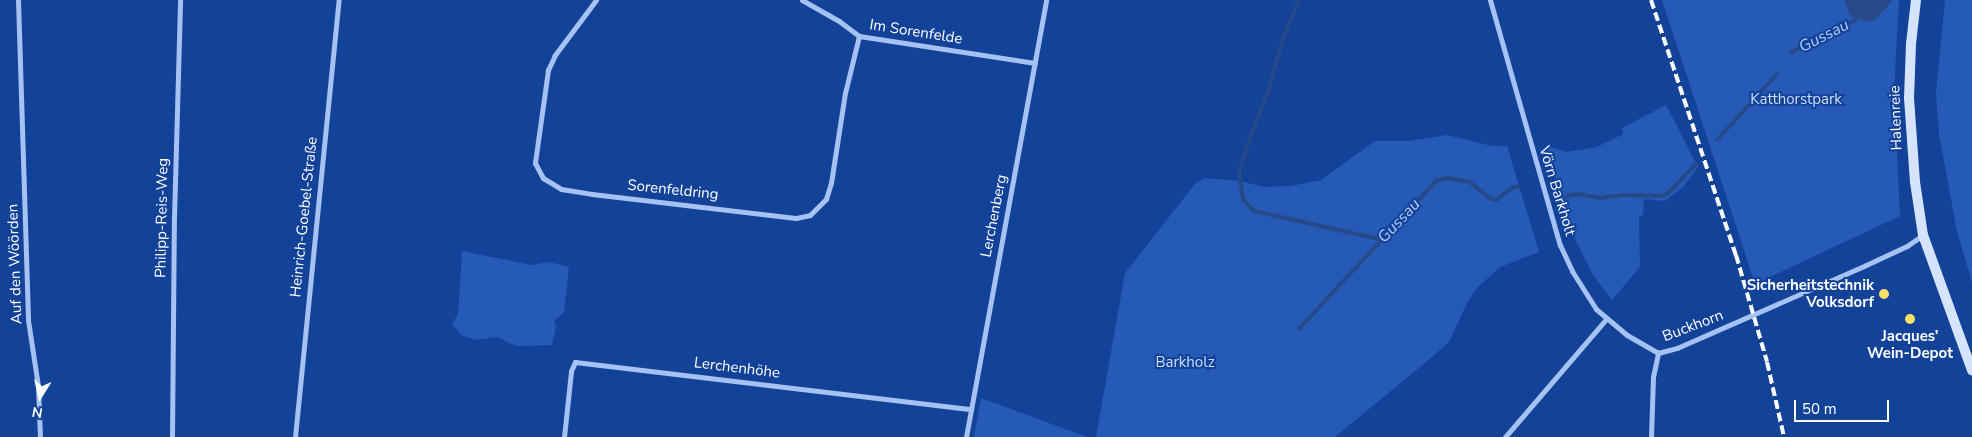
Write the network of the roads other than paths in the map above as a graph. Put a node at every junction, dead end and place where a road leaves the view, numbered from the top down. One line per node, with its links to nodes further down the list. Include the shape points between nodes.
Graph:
1 (18, 0): 16 (street, Auf den Wöörden, via 28,320 38,386)
2 (180, 0): 17 (street, Philipp-Reis-Weg)
3 (339, 0): 18 (street, Heinrich-Goebel-Straße)
4 (596, 0): 9 (street, Sorenfeldring, via 555,55 548,70 535,163 543,178 561,188 592,194 796,218 810,215 826,198 831,183 845,93)
5 (802, 0): 9 (street, Im Sorenfelde)
6 (1046, 0): 10 (street, Lerchenberg)
7 (1490, 0): 12 (street, Vörn Barkholt, via 1560,245 1588,298)
8 (1916, 0): 11 (main road, Halenreie, via 1910,44 1909,98)
9 (859, 36): 10 (street, Im Sorenfelde)
10 (1036, 63): 15 (street, Lerchenberg)
11 (1923, 235): 13 (street, Buckhorn, via 1907,246 1726,327); 14 (main road, Halenreie)
12 (1606, 319): 13 (street, Vörn Barkholt); 21 (street)
13 (1658, 353): 22 (street, Buckhorn, via 1653,377)
14 (1972, 370)
15 (971, 409): 19 (street, Lerchenhöhe, via 575,362 571,371); 20 (street, Lerchenberg)
16 (40, 437)
17 (172, 437)
18 (295, 437)
19 (564, 437)
20 (966, 437)
21 (1505, 437)
22 (1651, 437)

